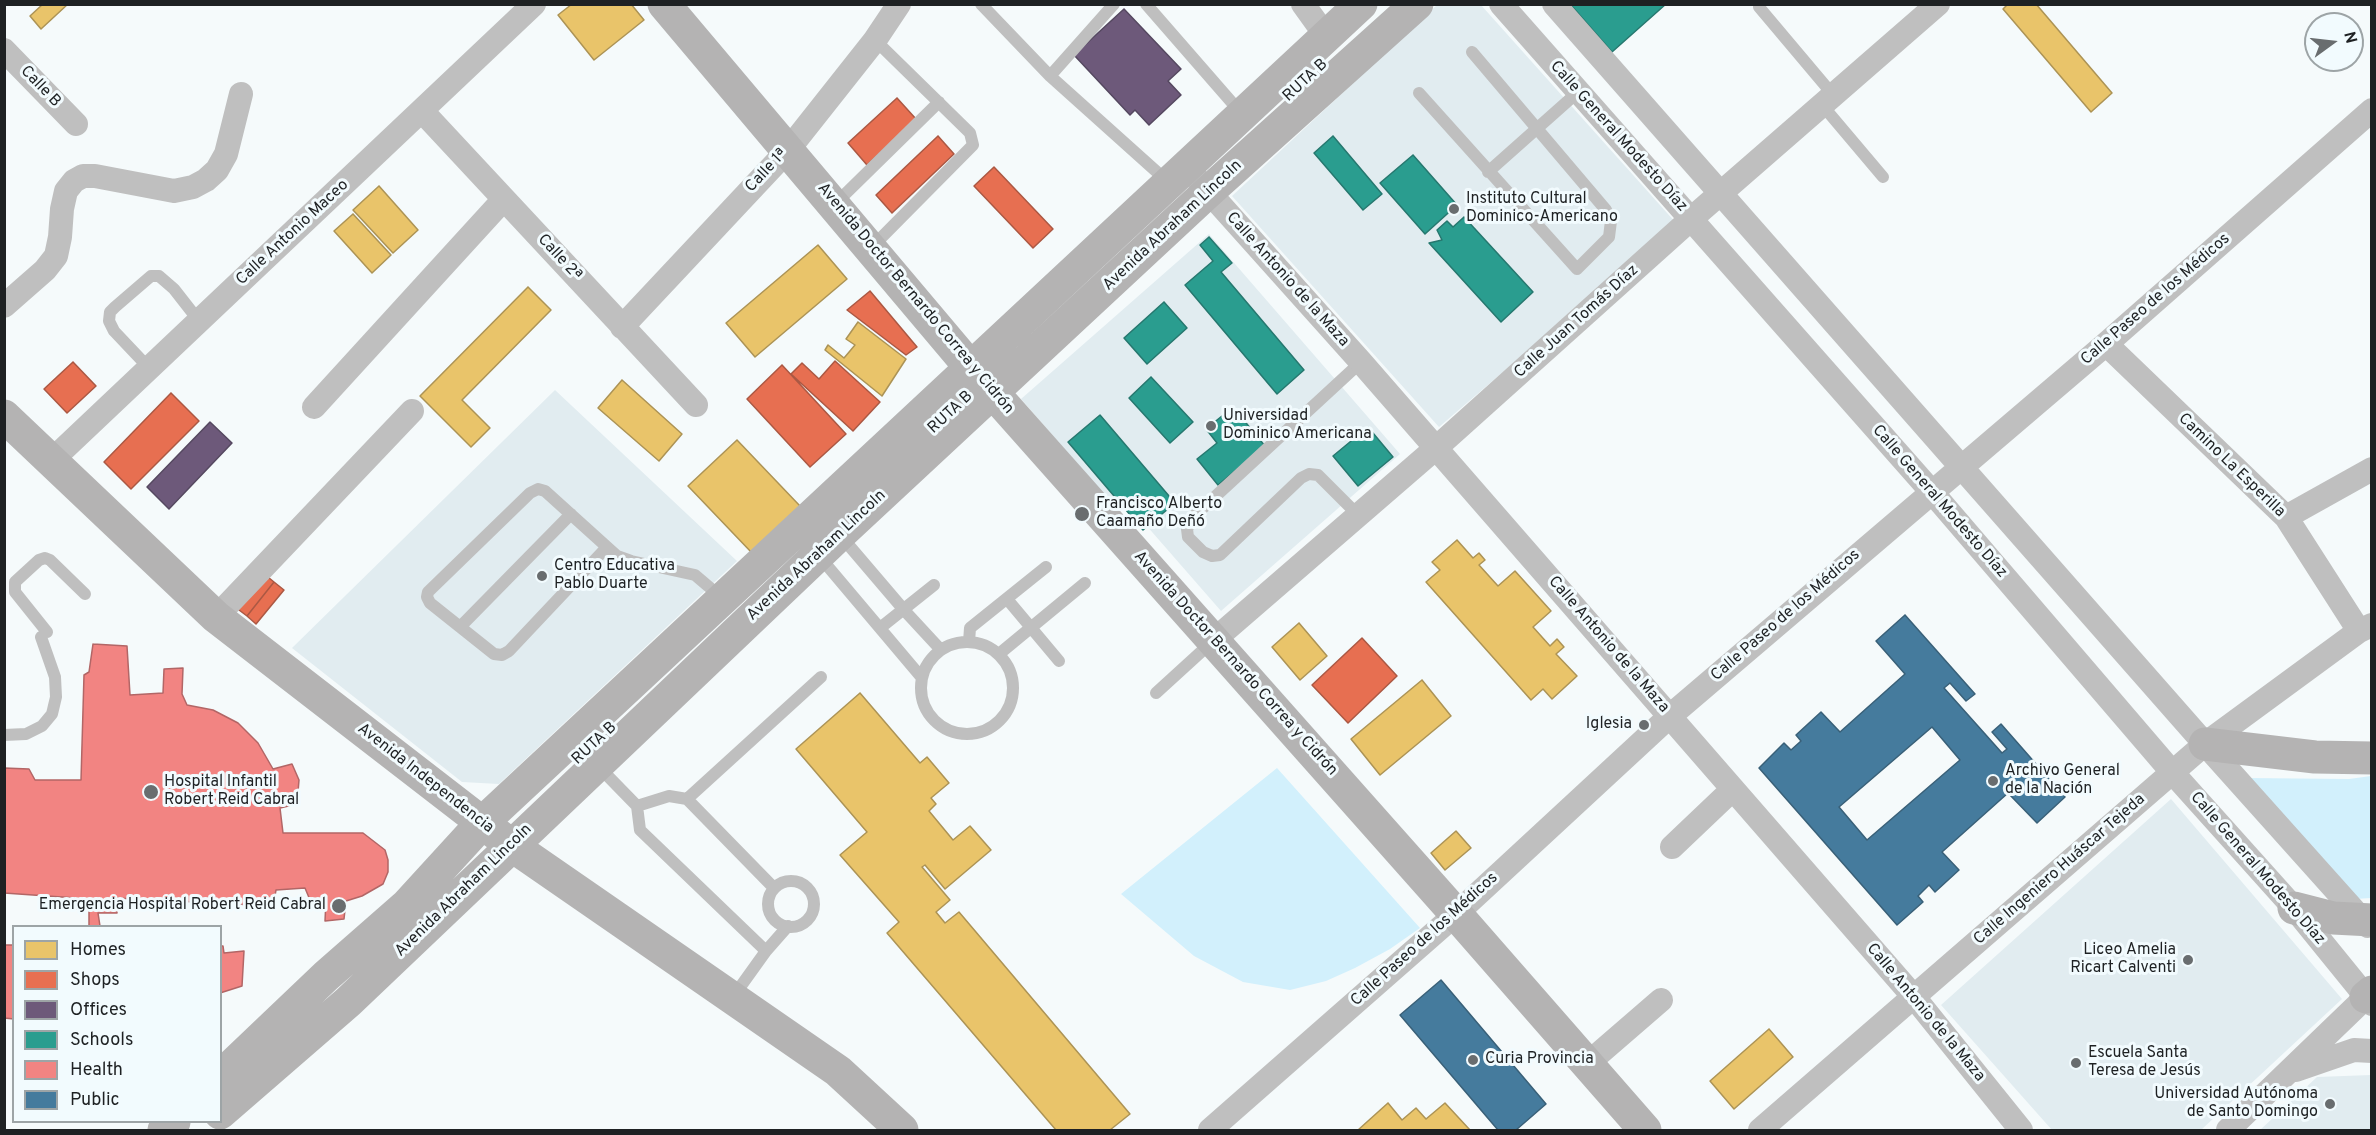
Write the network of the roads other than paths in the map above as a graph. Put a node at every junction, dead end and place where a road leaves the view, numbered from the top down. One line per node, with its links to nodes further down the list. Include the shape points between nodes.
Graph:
1 (534, 4): 25 (street, Calle Antonio Maceo)
2 (664, 4): 29 (main road, Avenida Doctor Bernardo Correa y Cidrón)
3 (899, 4): 15 (street, Calle 1ª)
4 (981, 4): 18 (lane)
5 (1114, 4): 18 (lane)
6 (1146, 4): 26 (lane)
7 (1303, 4): 14 (street)
8 (1361, 4): 14 (main road, Avenida Abraham Lincoln)
9 (1415, 4): 33 (main road, Avenida Abraham Lincoln); 84 (lane, RUTA B)
10 (1501, 4): 19 (street, Calle General Modesto Díaz)
11 (1554, 4): 34 (street)
12 (1938, 4): 22 (street, Calle Juan Tomás Díaz)
13 (1759, 7): 22 (lane)
14 (1326, 36): 26 (main road, Avenida Abraham Lincoln)
15 (874, 40): 23 (lane); 29 (street, Calle 1ª)
16 (4, 50): 27 (street, Calle B)
17 (1472, 52): 28 (lane)
18 (1050, 75): 31 (lane)
19 (1578, 92): 28 (lane); 37 (street, Calle General Modesto Díaz)
20 (1419, 93): 30 (lane)
21 (241, 94): 39 (street, via 226,154 217,170 193,188 174,191 95,176 74,181 66,190 56,256)
22 (1829, 101): 32 (lane); 34 (street, Calle Juan Tomás Díaz)
23 (939, 102): 36 (lane); 38 (lane, via 970,133 973,145)
24 (2372, 110): 42 (street, Calle Paseo de los Médicos)
25 (422, 111): 35 (street, Calle 2ª); 40 (street, Calle Antonio Maceo)
26 (1242, 114): 31 (main road, Avenida Abraham Lincoln)
27 (76, 124)
28 (1537, 128): 30 (lane); 30 (lane, via 1611,221 1610,237 1577,269)
29 (788, 150): 36 (main road, Avenida Doctor Bernardo Correa y Cidrón); 41 (street, Calle 1ª)
30 (1488, 172)
31 (1178, 174): 33 (street, Calle Antonio de la Maza); 45 (main road, Avenida Abraham Lincoln)
32 (1883, 177)
33 (1208, 192): 43 (street, Calle Antonio de la Maza); 45 (main road, Avenida Abraham Lincoln)
34 (1721, 193): 37 (street, Calle Juan Tomás Díaz); 52 (street)
35 (504, 199): 41 (street, Calle 2ª); 47 (street)
36 (834, 205): 38 (main road, Avenida Doctor Bernardo Correa y Cidrón)
37 (1691, 219): 50 (street, Calle Juan Tomás Díaz); 54 (street, Calle General Modesto Díaz)
38 (871, 248): 45 (main road, Avenida Doctor Bernardo Correa y Cidrón)
39 (4, 306)
40 (199, 321): 44 (street, Calle Antonio Maceo); 44 (lane, via 159,276 151,276 115,307 109,321 114,331)
41 (622, 327): 46 (street, Calle 2ª)
42 (2106, 344): 52 (street, Calle Paseo de los Médicos); 57 (street, Camino La Esperilla)
43 (1361, 362): 50 (street, Calle Antonio de la Maza); 56 (lane, via 1193,517 1187,529 1188,537 1203,552 1220,555 1309,474 1318,475)
44 (149, 368): 51 (street, Calle Antonio Maceo)
45 (982, 380): 58 (main road, Avenida Abraham Lincoln); 64 (main road, Avenida Abraham Lincoln); 72 (main road, Avenida Doctor Bernardo Correa y Cidrón)
46 (696, 405)
47 (314, 407)
48 (412, 411): 67 (street)
49 (4, 416): 51 (main road, Avenida Independencia)
50 (1436, 448): 56 (street, Calle Juan Tomás Díaz); 80 (street, Calle Antonio de la Maza)
51 (51, 461): 67 (main road, Avenida Independencia)
52 (1961, 465): 54 (street, Calle Paseo de los Médicos); 82 (street)
53 (2372, 469): 57 (street)
54 (1931, 491): 80 (street, Calle Paseo de los Médicos); 85 (street, Calle General Modesto Díaz)
55 (570, 514): 59 (lane); 68 (lane); 68 (lane, via 545,491 530,493 428,592 430,603)
56 (1358, 515): 72 (street, Calle Juan Tomás Díaz)
57 (2286, 517): 71 (street, Camino La Esperilla)
58 (829, 544): 66 (lane); 69 (lane); 84 (main road, Avenida Abraham Lincoln)
59 (607, 547): 64 (lane, via 631,561 695,575); 68 (lane, via 502,655 494,654)
60 (1046, 567): 65 (lane)
61 (1085, 583): 70 (lane)
62 (934, 585): 66 (lane)
63 (85, 594): 81 (lane, via 45,558 15,582 15,592 44,635 56,698 52,714 42,726 26,734)
64 (723, 599): 89 (main road, Avenida Abraham Lincoln)
65 (1006, 599): 70 (lane); 73 (lane, via 970,628)
66 (904, 610): 69 (lane); 74 (lane)
67 (216, 617): 89 (main road, Avenida Independencia)
68 (460, 627)
69 (880, 628): 78 (lane)
70 (1031, 628): 75 (lane); 76 (lane)
71 (2365, 628): 82 (street, Calle Ingeniero Huáscar Tejeda)
72 (1214, 640): 79 (lane); 94 (main road, Avenida Doctor Bernardo Correa y Cidrón)
73 (969, 642): 74 (lane); 75 (lane, via 985,645)
74 (941, 650): 78 (lane, via 929,662)
75 (999, 654): 78 (lane, via 1017,693 990,729 956,733 940,726 928,712 922,696)
76 (1059, 661)
77 (822, 677): 87 (lane)
78 (922, 678)
79 (1156, 693)
80 (1670, 716): 86 (street, Calle Antonio de la Maza); 94 (street, Calle Paseo de los Médicos)
81 (4, 735)
82 (2205, 744): 83 (main road, via 2315,757); 85 (street, Calle Ingeniero Huáscar Tejeda); 95 (street)
83 (2372, 758)
84 (597, 765): 88 (lane); 90 (lane, RUTA B)
85 (2172, 772): 93 (street, Calle General Modesto Díaz); 99 (street, Calle Ingeniero Huáscar Tejeda)
86 (1733, 789): 91 (street); 99 (street, Calle Antonio de la Maza)
87 (687, 799): 88 (lane, via 669,796); 92 (lane)
88 (637, 806): 97 (lane, via 640,830)
89 (482, 823): 90 (main road, Avenida Independencia); 98 (main road, Avenida Abraham Lincoln)
90 (511, 845): 98 (main road, Avenida Abraham Lincoln); 100 (main road, Avenida Independencia)
91 (1672, 847)
92 (774, 888): 96 (lane, via 768,908 775,920); 96 (lane, via 786,881 800,883 813,899 807,919)
93 (2294, 908): 95 (main road); 101 (street, Calle General Modesto Díaz)
94 (1456, 914): 104 (main road, Avenida Doctor Bernardo Correa y Cidrón); 109 (street, Calle Paseo de los Médicos)
95 (2369, 923)
96 (788, 926): 97 (lane)
97 (766, 951): 100 (lane)
98 (337, 989): 106 (main road, Avenida Abraham Lincoln); 107 (main road, Avenida Abraham Lincoln)
99 (1914, 997): 111 (street, Calle Ingeniero Huáscar Tejeda); 112 (street, Calle Antonio de la Maza)
100 (732, 998): 108 (main road, Avenida Independencia, via 838,1071)
101 (2370, 998): 105 (street)
102 (1661, 1000): 104 (street)
103 (2372, 1051): 105 (street, via 2354,1050)
104 (1587, 1064): 110 (main road, Avenida Doctor Bernardo Correa y Cidrón)
105 (2291, 1072): 113 (street)
106 (222, 1075)
107 (222, 1111)
108 (902, 1131)
109 (1210, 1131)
110 (1645, 1131)
111 (1760, 1131)
112 (2020, 1131)
113 (2228, 1131)

